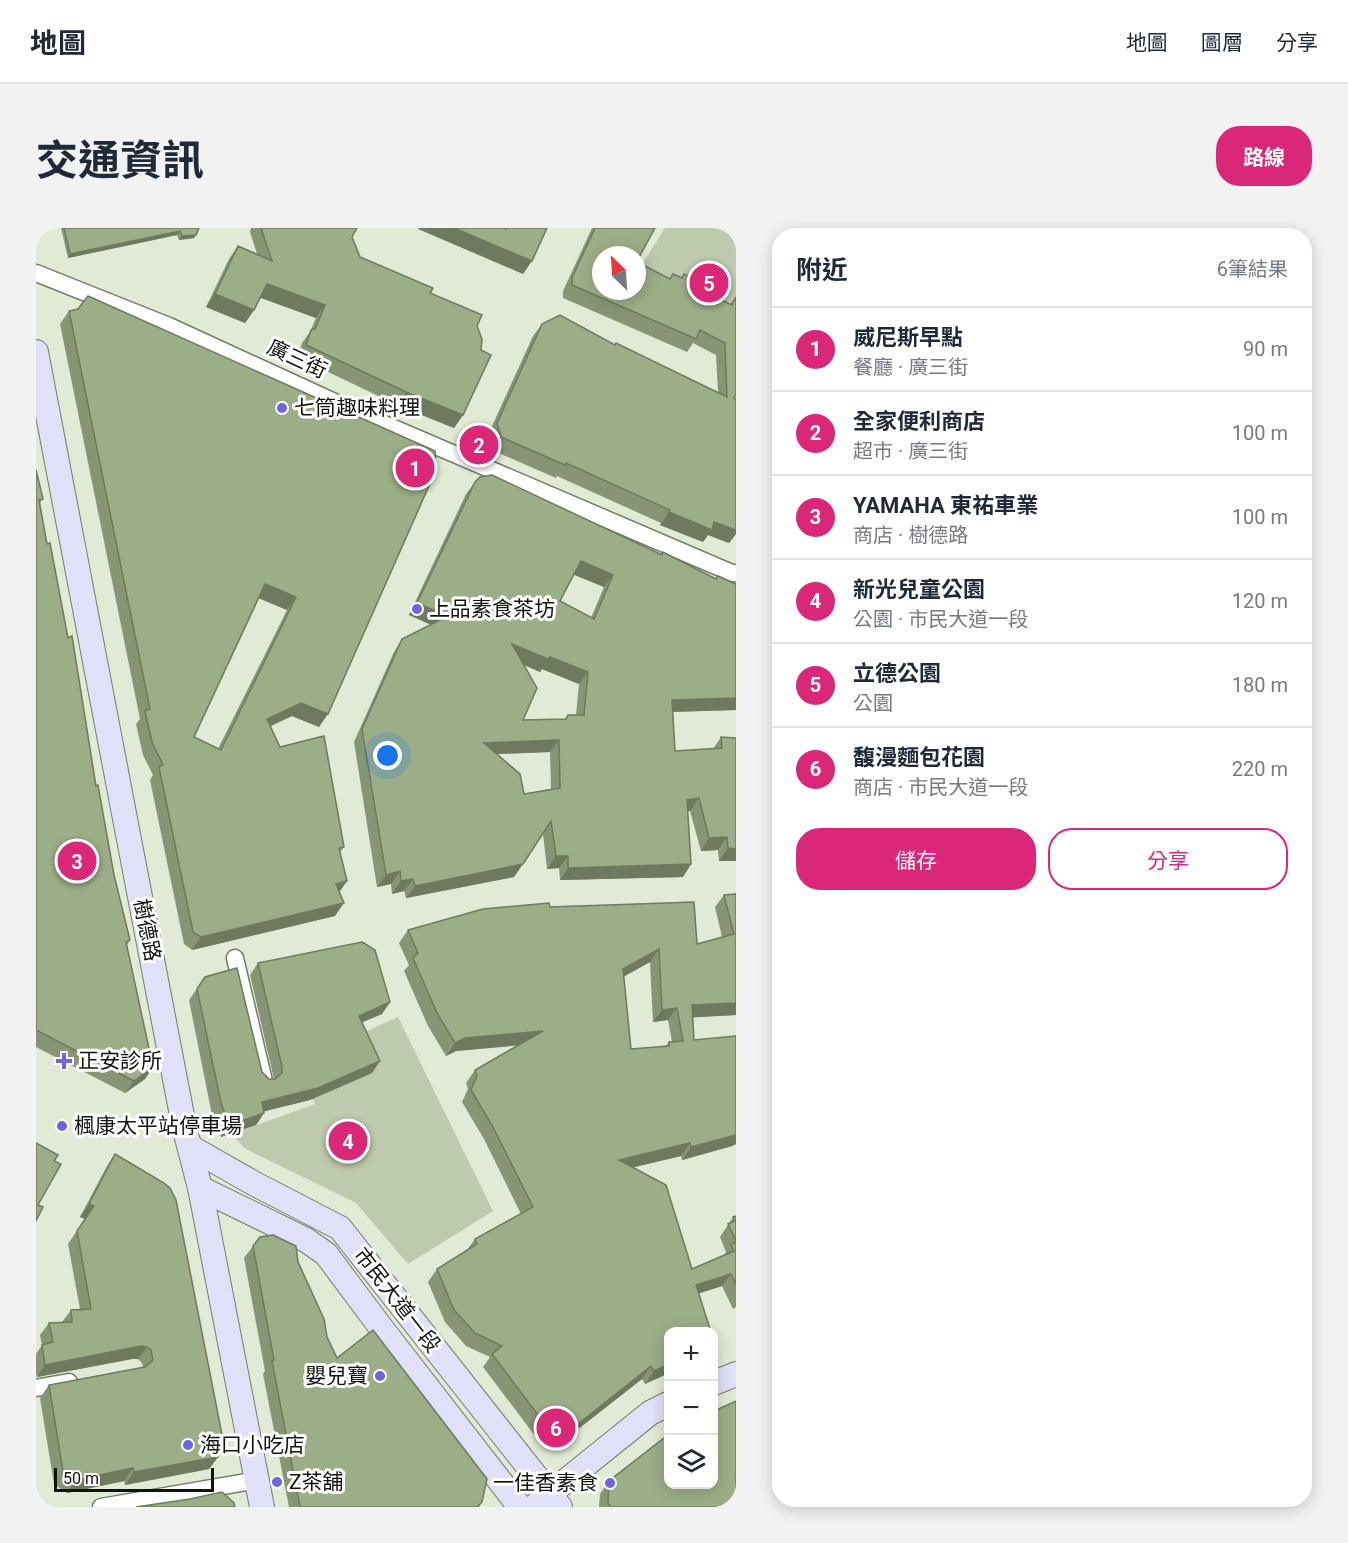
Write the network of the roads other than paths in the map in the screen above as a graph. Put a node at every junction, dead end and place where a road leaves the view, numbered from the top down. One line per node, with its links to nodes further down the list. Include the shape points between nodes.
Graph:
1 (36, 273): 3 (street, 廣三街, via 170,326 397,430)
2 (36, 351): 6 (street, 樹德路)
3 (736, 573)
4 (235, 958): 5 (street)
5 (264, 1081)
6 (190, 1147): 7 (street, 樹德路); 14 (street, 市民大道一段, via 340,1228)
7 (200, 1188): 13 (street, 樹德路); 17 (street, 市民大道一段, via 306,1240 326,1254)
8 (736, 1374): 10 (street)
9 (80, 1380): 11 (street)
10 (718, 1381)
11 (36, 1388)
12 (664, 1406): 14 (street, via 651,1413)
13 (258, 1480): 15 (street); 16 (street, 樹德路)
14 (547, 1503)
15 (101, 1507)
16 (262, 1507)
17 (520, 1507)

